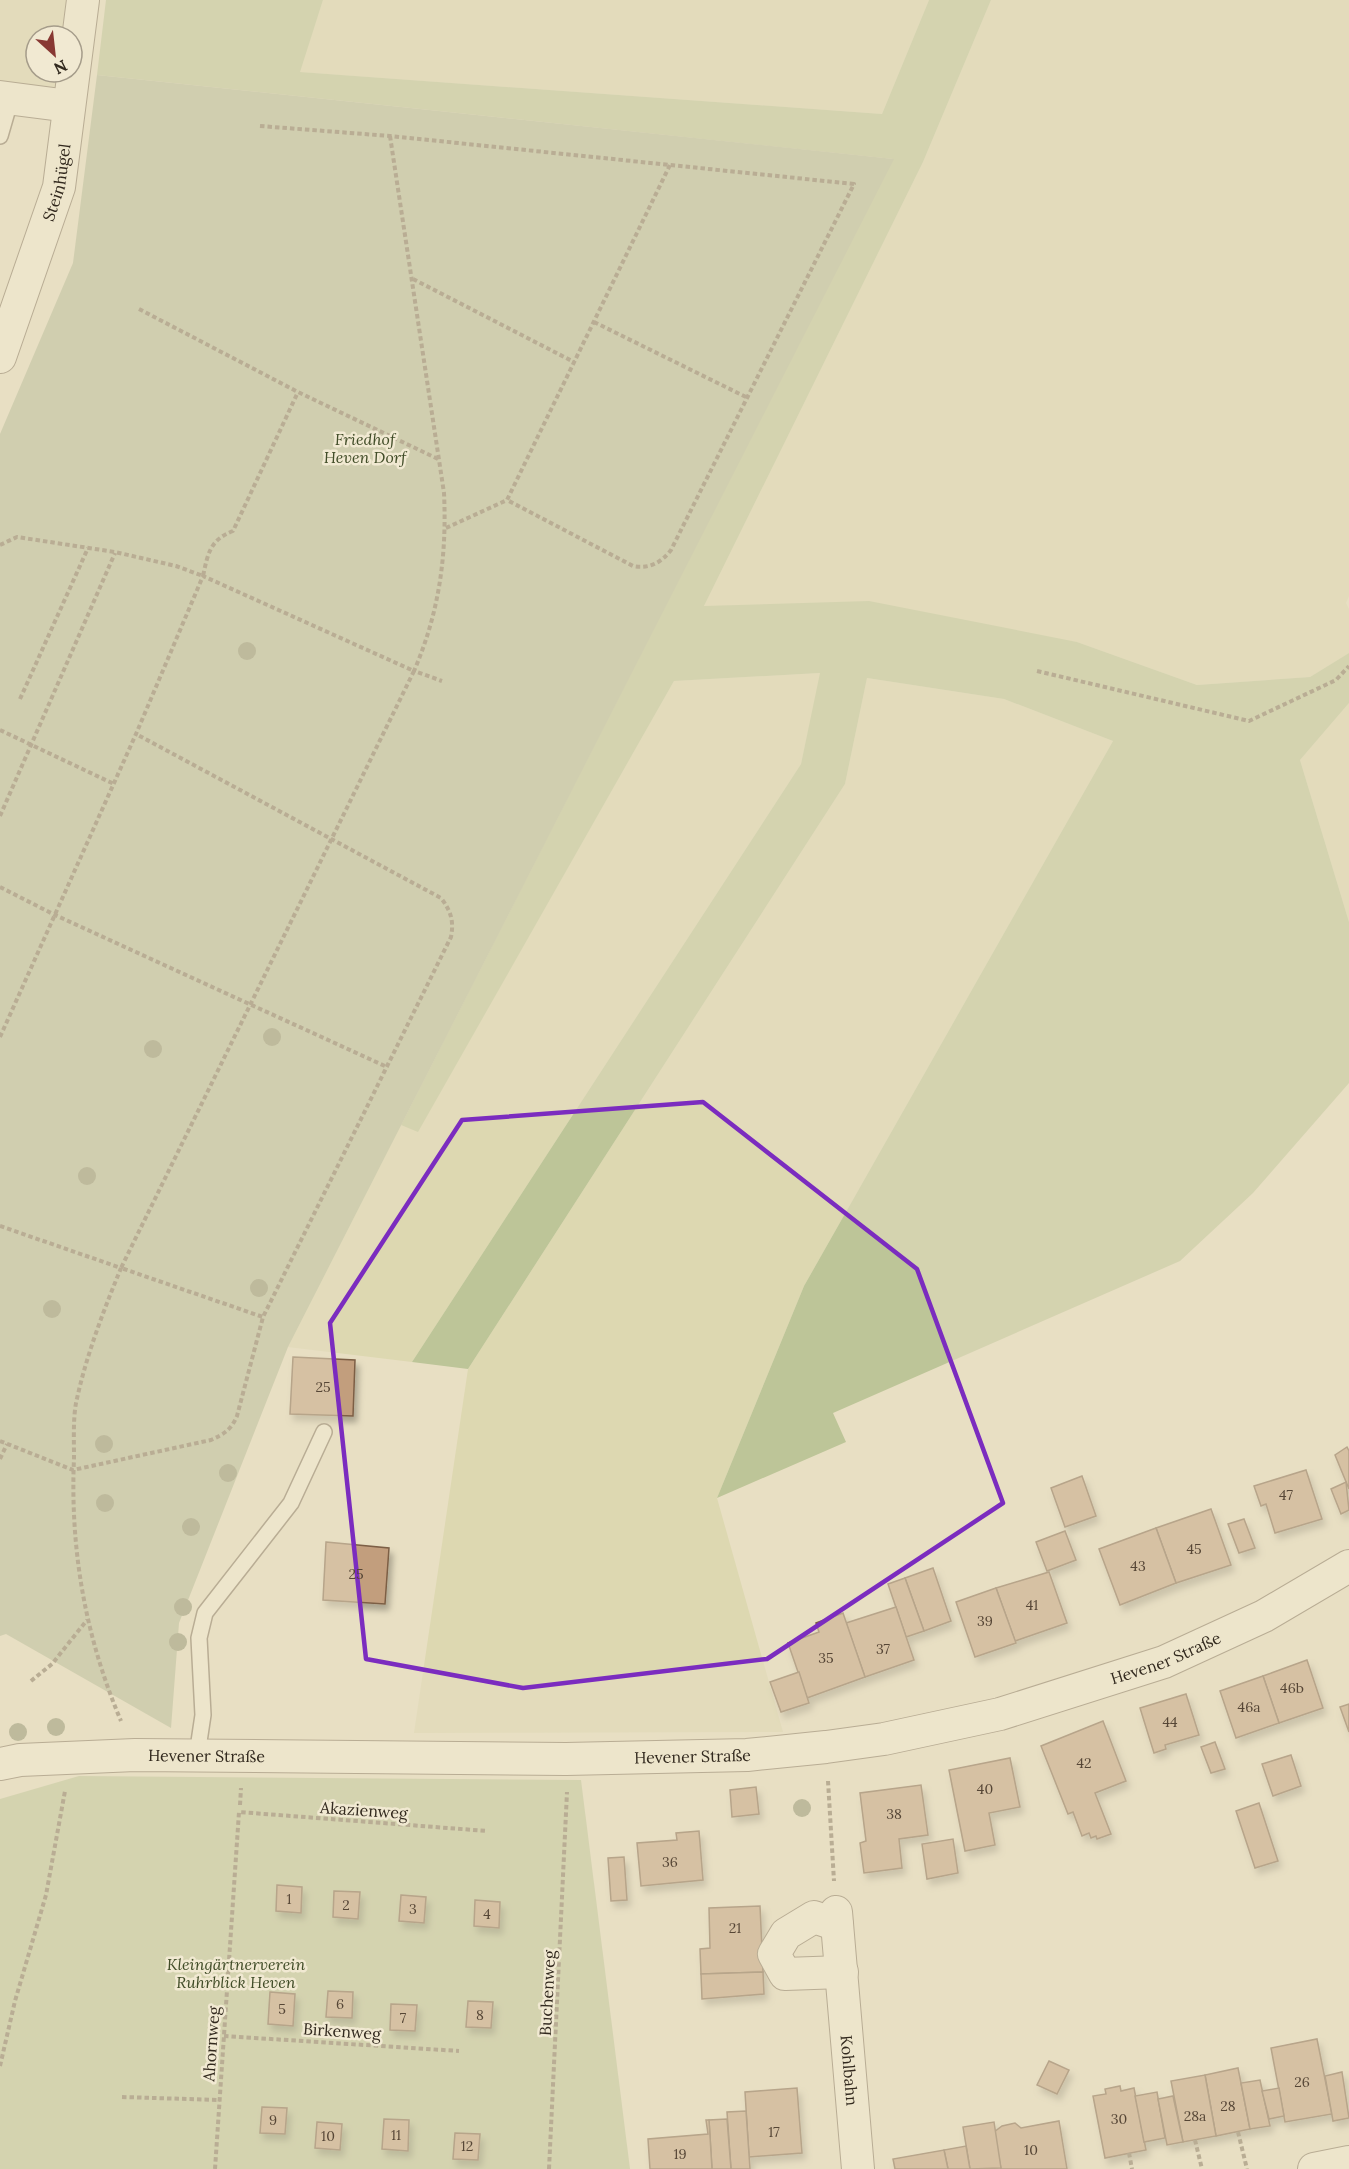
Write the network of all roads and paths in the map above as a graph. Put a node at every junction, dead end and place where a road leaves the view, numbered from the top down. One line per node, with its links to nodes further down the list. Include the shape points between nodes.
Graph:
1 (83, 0): 3 (street, Steinhügel)
2 (6, 98): 3 (street); 5 (lane)
3 (69, 106): 11 (street, Steinhügel, via 59,187)
4 (260, 126): 6 (path)
5 (0, 136)
6 (390, 136): 7 (path); 8 (path)
7 (670, 165): 10 (path); 14 (path, via 854,184)
8 (412, 278): 12 (path); 15 (path)
9 (139, 309): 13 (path)
10 (594, 322): 12 (path); 14 (path)
11 (0, 357)
12 (574, 362): 16 (path)
13 (298, 392): 15 (path); 21 (path, via 233,531 214,541 208,550)
14 (748, 398): 16 (path, via 671,550 654,564 644,568 633,566)
15 (438, 459): 17 (path)
16 (507, 500): 17 (path)
17 (446, 528): 23 (path, via 440,596)
18 (0, 546): 19 (path, via 17,537)
19 (88, 548): 20 (path); 26 (path)
20 (115, 552): 21 (path); 29 (path)
21 (203, 576): 23 (path); 28 (path)
22 (1349, 666): 24 (path, via 1336,680 1249,721)
23 (414, 671): 25 (path); 32 (path)
24 (1037, 671)
25 (442, 681)
26 (20, 699)
27 (0, 730): 29 (path)
28 (136, 734): 30 (path); 32 (path)
29 (32, 745): 30 (path); 31 (path)
30 (114, 784): 34 (path)
31 (0, 816)
32 (332, 838): 35 (path); 37 (path, via 441,898 450,910 451,937)
33 (0, 887): 34 (path)
34 (54, 915): 35 (path); 36 (path)
35 (251, 1004): 37 (path); 39 (path)
36 (0, 1037)
37 (387, 1067): 40 (path)
38 (0, 1226): 39 (path)
39 (121, 1268): 40 (path); 45 (path, via 95,1332 76,1404)
40 (263, 1317): 45 (path, via 237,1416 224,1434)
41 (324, 1432): 51 (lane, via 291,1503 205,1613 200,1638 203,1715)
42 (0, 1441): 43 (path)
43 (7, 1444): 44 (path); 45 (path)
44 (0, 1459)
45 (73, 1470): 47 (path, via 73,1533)
46 (1349, 1566): 49 (street, Hevener Straße, via 1264,1616 1164,1662 1000,1714)
47 (88, 1620): 48 (path, via 52,1664); 50 (path, via 115,1707)
48 (31, 1681)
49 (826, 1747): 51 (street, Hevener Straße, via 747,1755 566,1759); 57 (path)
50 (135, 1755): 51 (street, Hevener Straße); 52 (street, Hevener Straße)
51 (197, 1755)
52 (71, 1758): 53 (street, Hevener Straße); 61 (path, via 46,1895)
53 (0, 1764)
54 (239, 1812): 56 (path, Akazienweg); 59 (path, Ahornweg)
55 (568, 1817): 69 (path, Buchenweg)
56 (487, 1831)
57 (837, 1918): 58 (street, Kohlbahn); 58 (street, via 814,1917 786,1935 774,1954 785,1974)
58 (842, 1972): 70 (street, Kohlbahn)
59 (224, 2036): 60 (path, Birkenweg); 63 (path, Ahornweg)
60 (459, 2051)
61 (0, 2066)
62 (122, 2097): 63 (path)
63 (220, 2100): 68 (path, Ahornweg)
64 (1238, 2132): 73 (path)
65 (1195, 2140): 72 (path)
66 (1129, 2153): 71 (path)
67 (1349, 2162): 74 (street)
68 (215, 2169)
69 (549, 2169)
70 (858, 2169)
71 (1132, 2169)
72 (1202, 2169)
73 (1247, 2169)
74 (1314, 2169)

